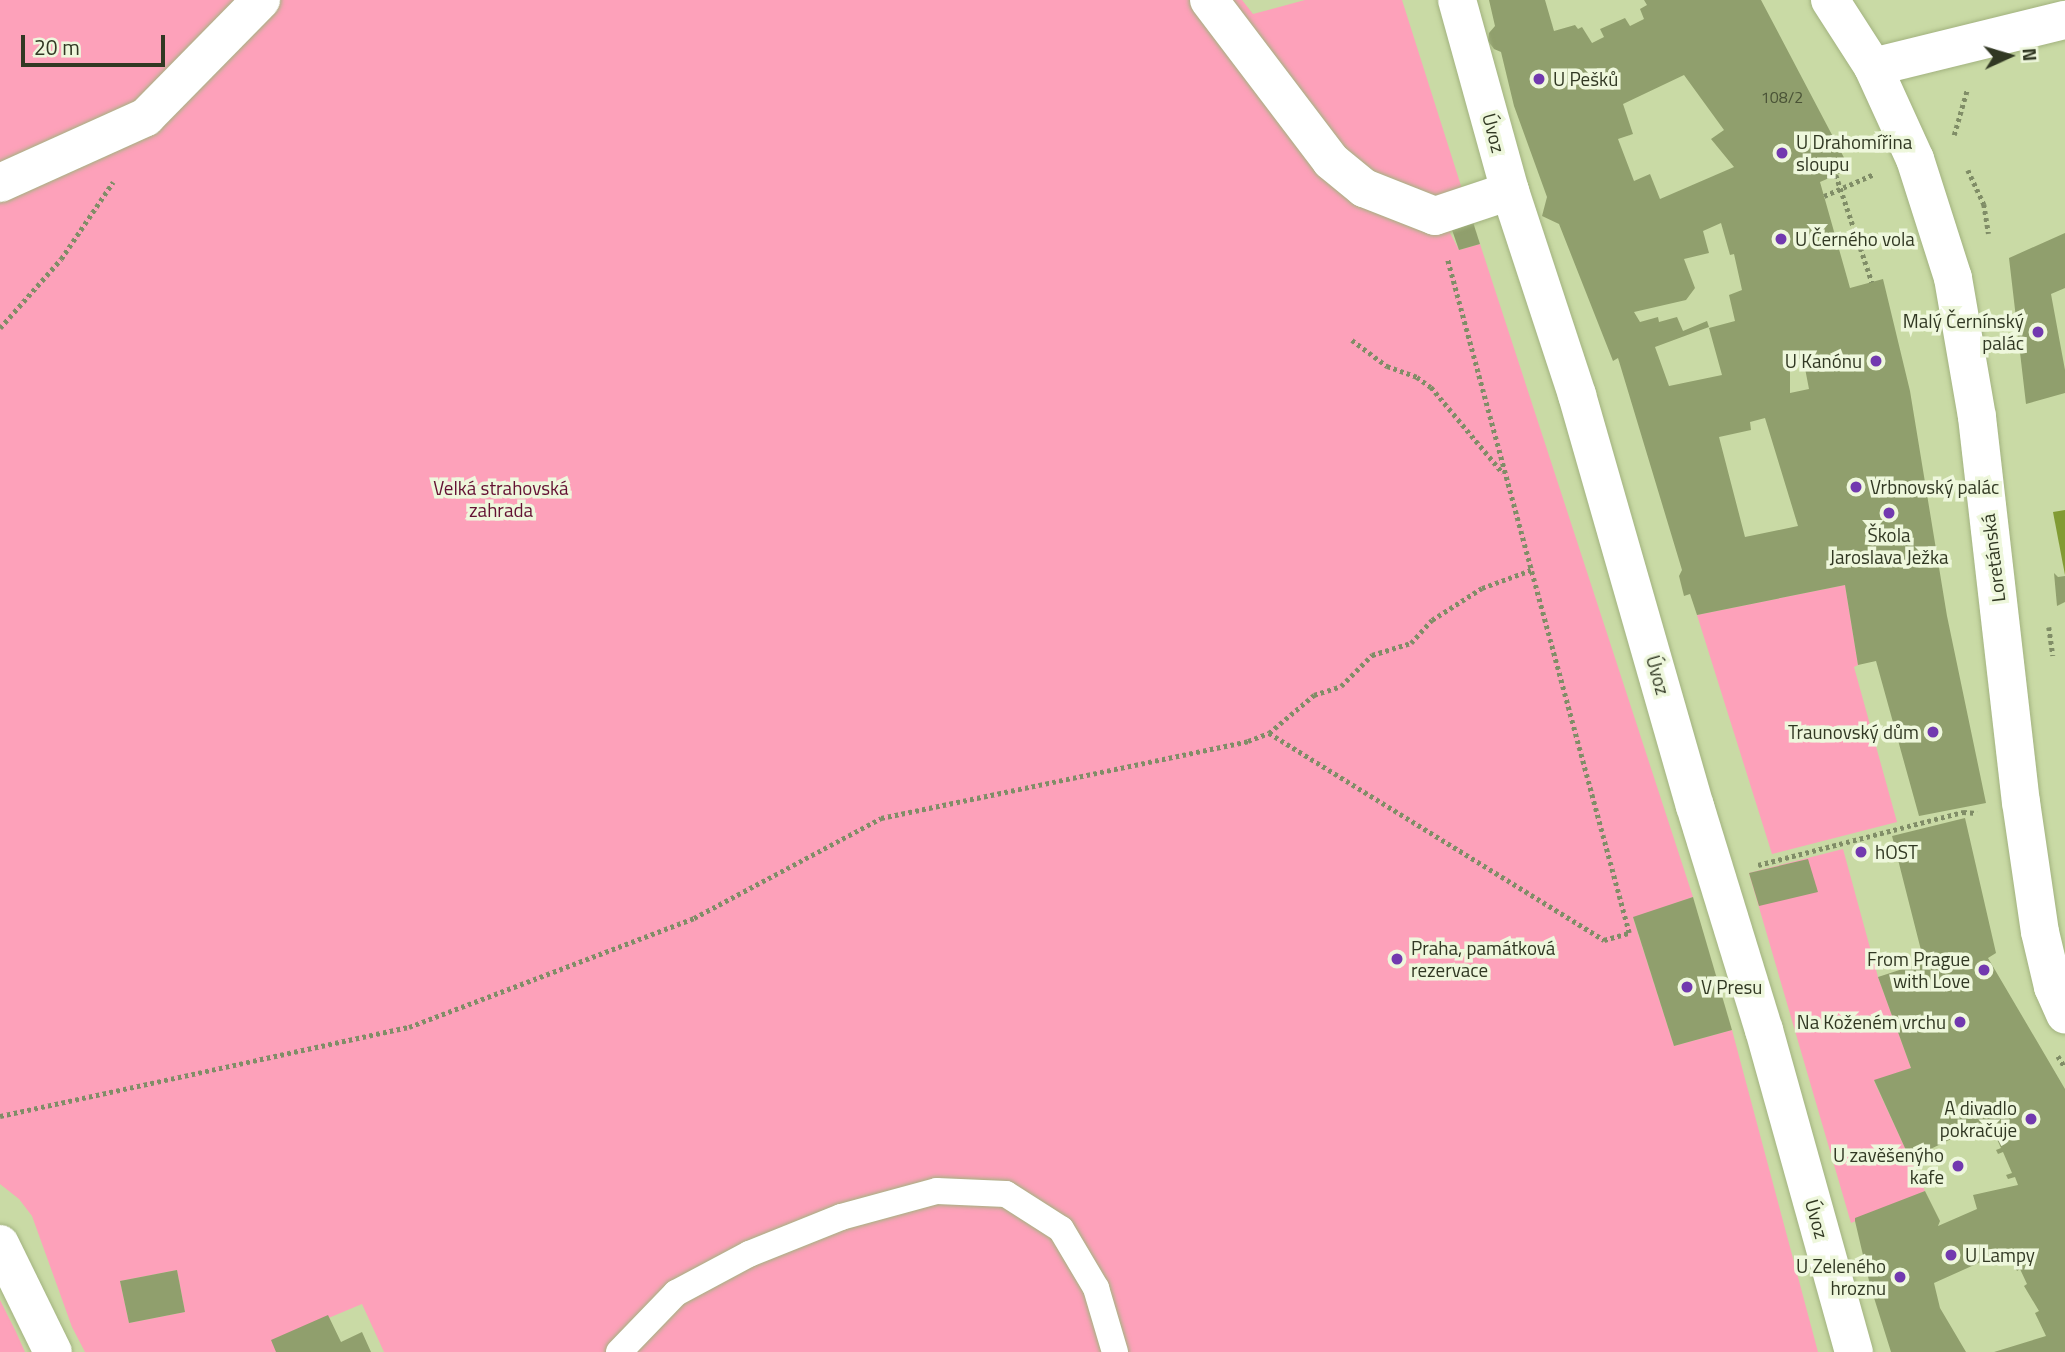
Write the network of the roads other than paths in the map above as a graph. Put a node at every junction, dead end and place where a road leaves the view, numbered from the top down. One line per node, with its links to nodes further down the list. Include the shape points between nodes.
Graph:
1 (261, 0): 7 (street, via 146,117)
2 (1209, 0): 8 (street, via 1331,160 1364,188 1436,216)
3 (1457, 0): 8 (street, Úvoz)
4 (1830, 0): 6 (street, Loretánská)
5 (2065, 20): 6 (street)
6 (1873, 67): 9 (street, Loretánská, via 1914,159 1954,278 1977,417 2040,932 2053,987)
7 (0, 183)
8 (1510, 191): 14 (street, Úvoz, via 1577,395)
9 (2065, 1014)
10 (0, 1244): 11 (street)
11 (54, 1352)
12 (619, 1352): 13 (lane, via 676,1293 749,1254 841,1217 937,1191 1006,1194 1061,1229 1096,1288)
13 (1115, 1352)
14 (1854, 1352)

